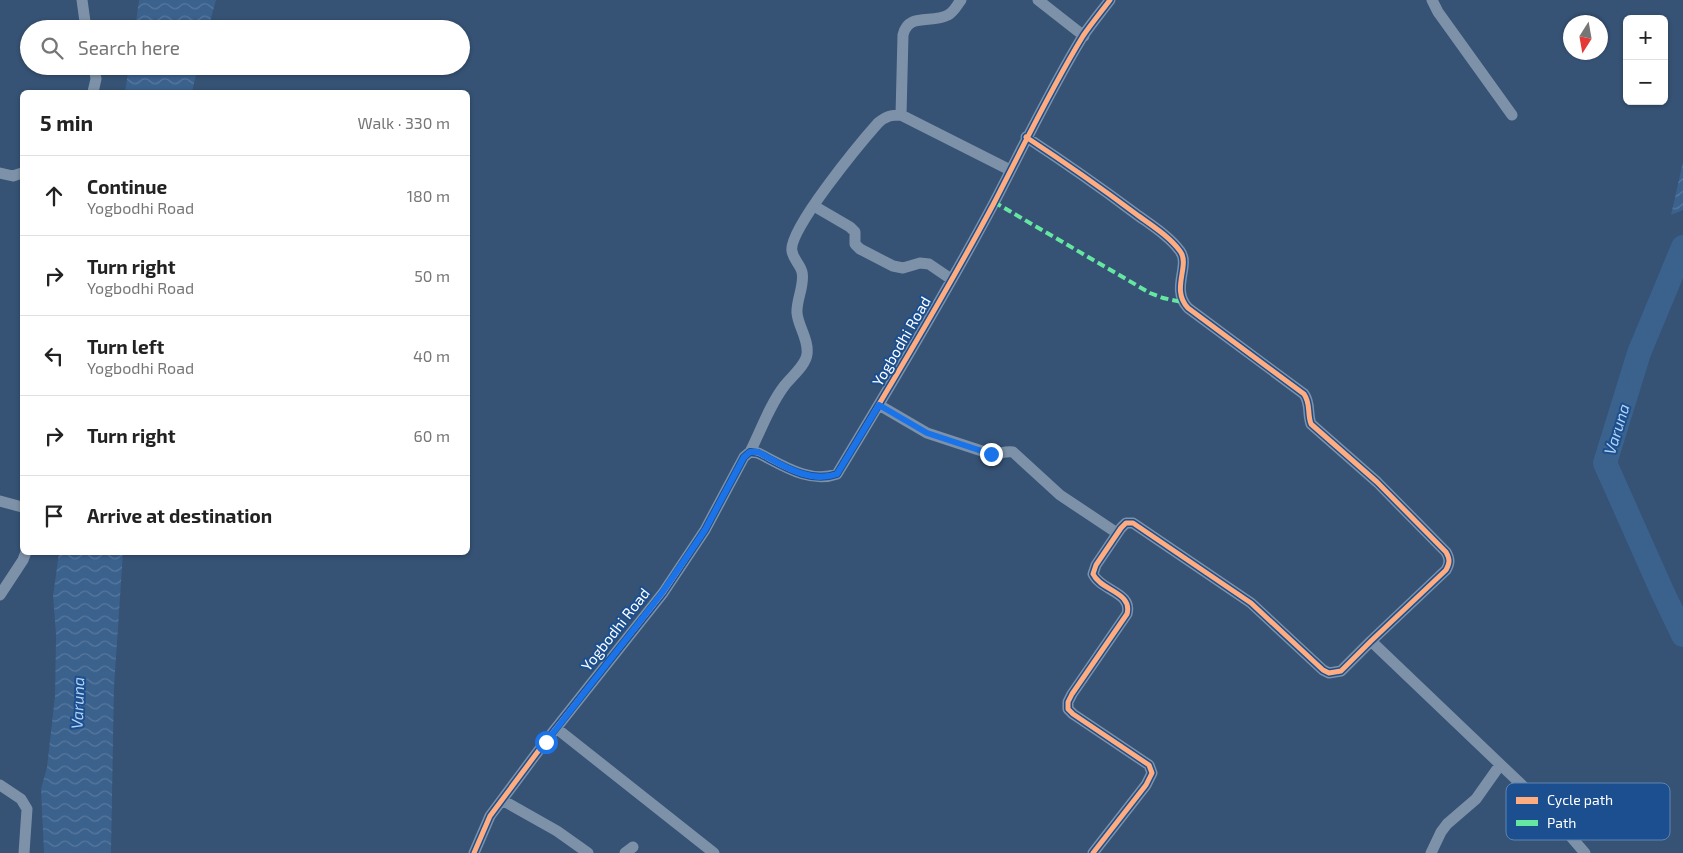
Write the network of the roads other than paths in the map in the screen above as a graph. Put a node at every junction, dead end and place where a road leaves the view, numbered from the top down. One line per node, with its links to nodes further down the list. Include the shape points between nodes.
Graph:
1 (82, 0): 6 (street)
2 (961, 0): 10 (street, via 947,16 910,22 905,27)
3 (1038, 0): 7 (street)
4 (1110, 0): 7 (street, Yogbodhi Road)
5 (1432, 0): 11 (street)
6 (85, 20)
7 (1084, 36): 12 (street, Yogbodhi Road)
8 (95, 75): 9 (street)
9 (94, 90)
10 (901, 115): 13 (street); 16 (street, via 884,117 878,123 829,182)
11 (1512, 115)
12 (1026, 137): 13 (street, Yogbodhi Road); 25 (street, via 1097,184 1178,248 1182,254 1182,302 1304,394 1308,399 1311,424 1377,482 1446,552 1450,559 1446,570)
13 (1010, 170): 17 (street, Yogbodhi Road)
14 (0, 173): 15 (street)
15 (20, 174)
16 (814, 206): 17 (street, via 850,227 860,249 893,266 903,268 920,262 929,264); 19 (street, via 796,234 791,251 803,274 797,314 808,354 776,398)
17 (951, 279): 18 (street, Yogbodhi Road)
18 (879, 405): 19 (street, Yogbodhi Road, via 837,474 827,477 805,475 758,452); 22 (street, via 935,436 991,454 1013,452 1060,495)
19 (750, 452): 26 (street, Yogbodhi Road, via 744,457 705,530 662,593)
20 (0, 501): 21 (street)
21 (20, 506)
22 (1117, 533): 25 (street, via 1126,523 1133,523 1251,602 1329,673 1341,671); 36 (street, via 1093,574 1097,581 1125,599 1129,607 1072,694 1068,708 1149,765 1152,773)
23 (25, 555): 24 (street)
24 (0, 595)
25 (1371, 641): 27 (street)
26 (556, 728): 30 (street, Yogbodhi Road); 35 (street)
27 (1500, 765): 28 (street); 37 (street, via 1476,799 1447,824)
28 (1519, 783)
29 (3, 791): 32 (street, via 21,800 27,809)
30 (502, 800): 33 (street, Yogbodhi Road, via 490,816); 34 (street)
31 (1574, 840): 38 (street)
32 (24, 853)
33 (474, 853)
34 (588, 853)
35 (714, 853)
36 (1092, 853)
37 (1431, 853)
38 (1585, 853)

